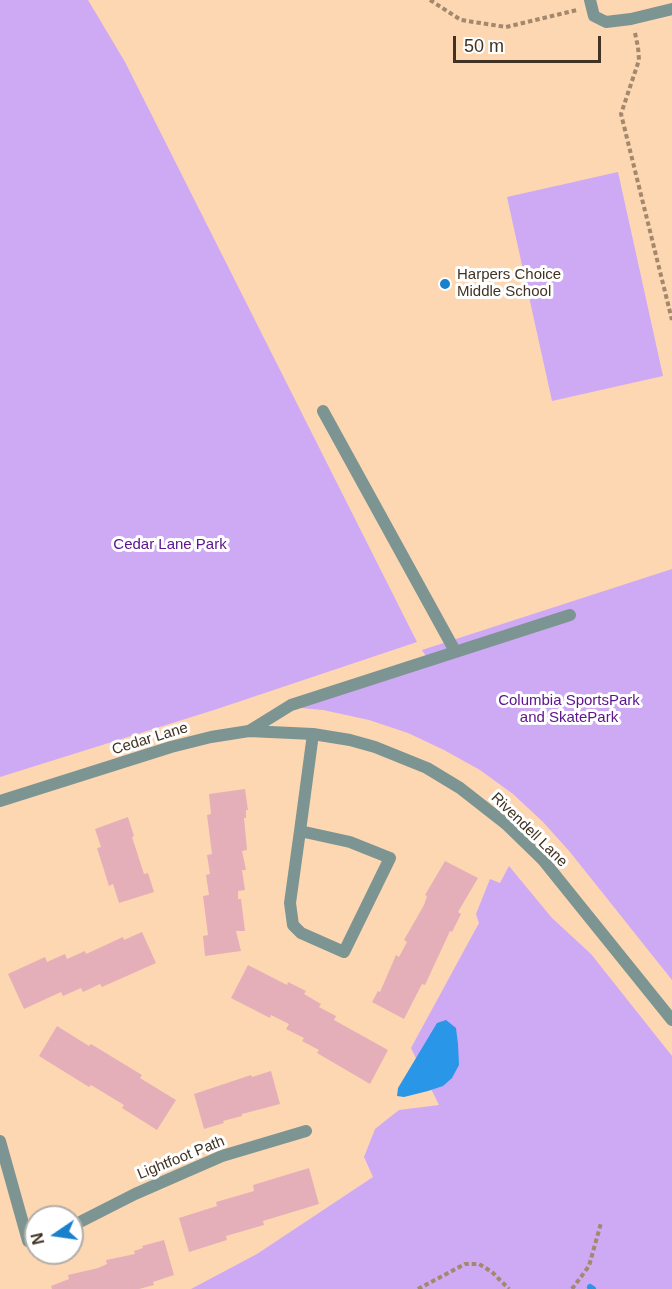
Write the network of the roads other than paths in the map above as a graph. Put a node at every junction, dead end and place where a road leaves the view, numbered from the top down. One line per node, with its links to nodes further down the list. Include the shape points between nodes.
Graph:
1 (591, 3): 2 (street, via 594,16 606,22)
2 (672, 9)
3 (323, 411): 5 (street)
4 (570, 615): 5 (street)
5 (455, 651): 6 (street, via 291,705)
6 (249, 731): 7 (street, Cedar Lane); 8 (street, Cedar Lane, via 171,747)
7 (313, 734): 9 (street); 10 (street, Rivendell Lane, via 350,740 399,756 427,768 479,802 543,860)
8 (0, 801)
9 (300, 831): 9 (street, via 290,903 293,925 301,933 344,952 390,858 350,842)
10 (672, 1020)
11 (306, 1131): 13 (street, Lightfoot Path, via 222,1156)
12 (0, 1141): 14 (street)
13 (84, 1220)
14 (24, 1227)

